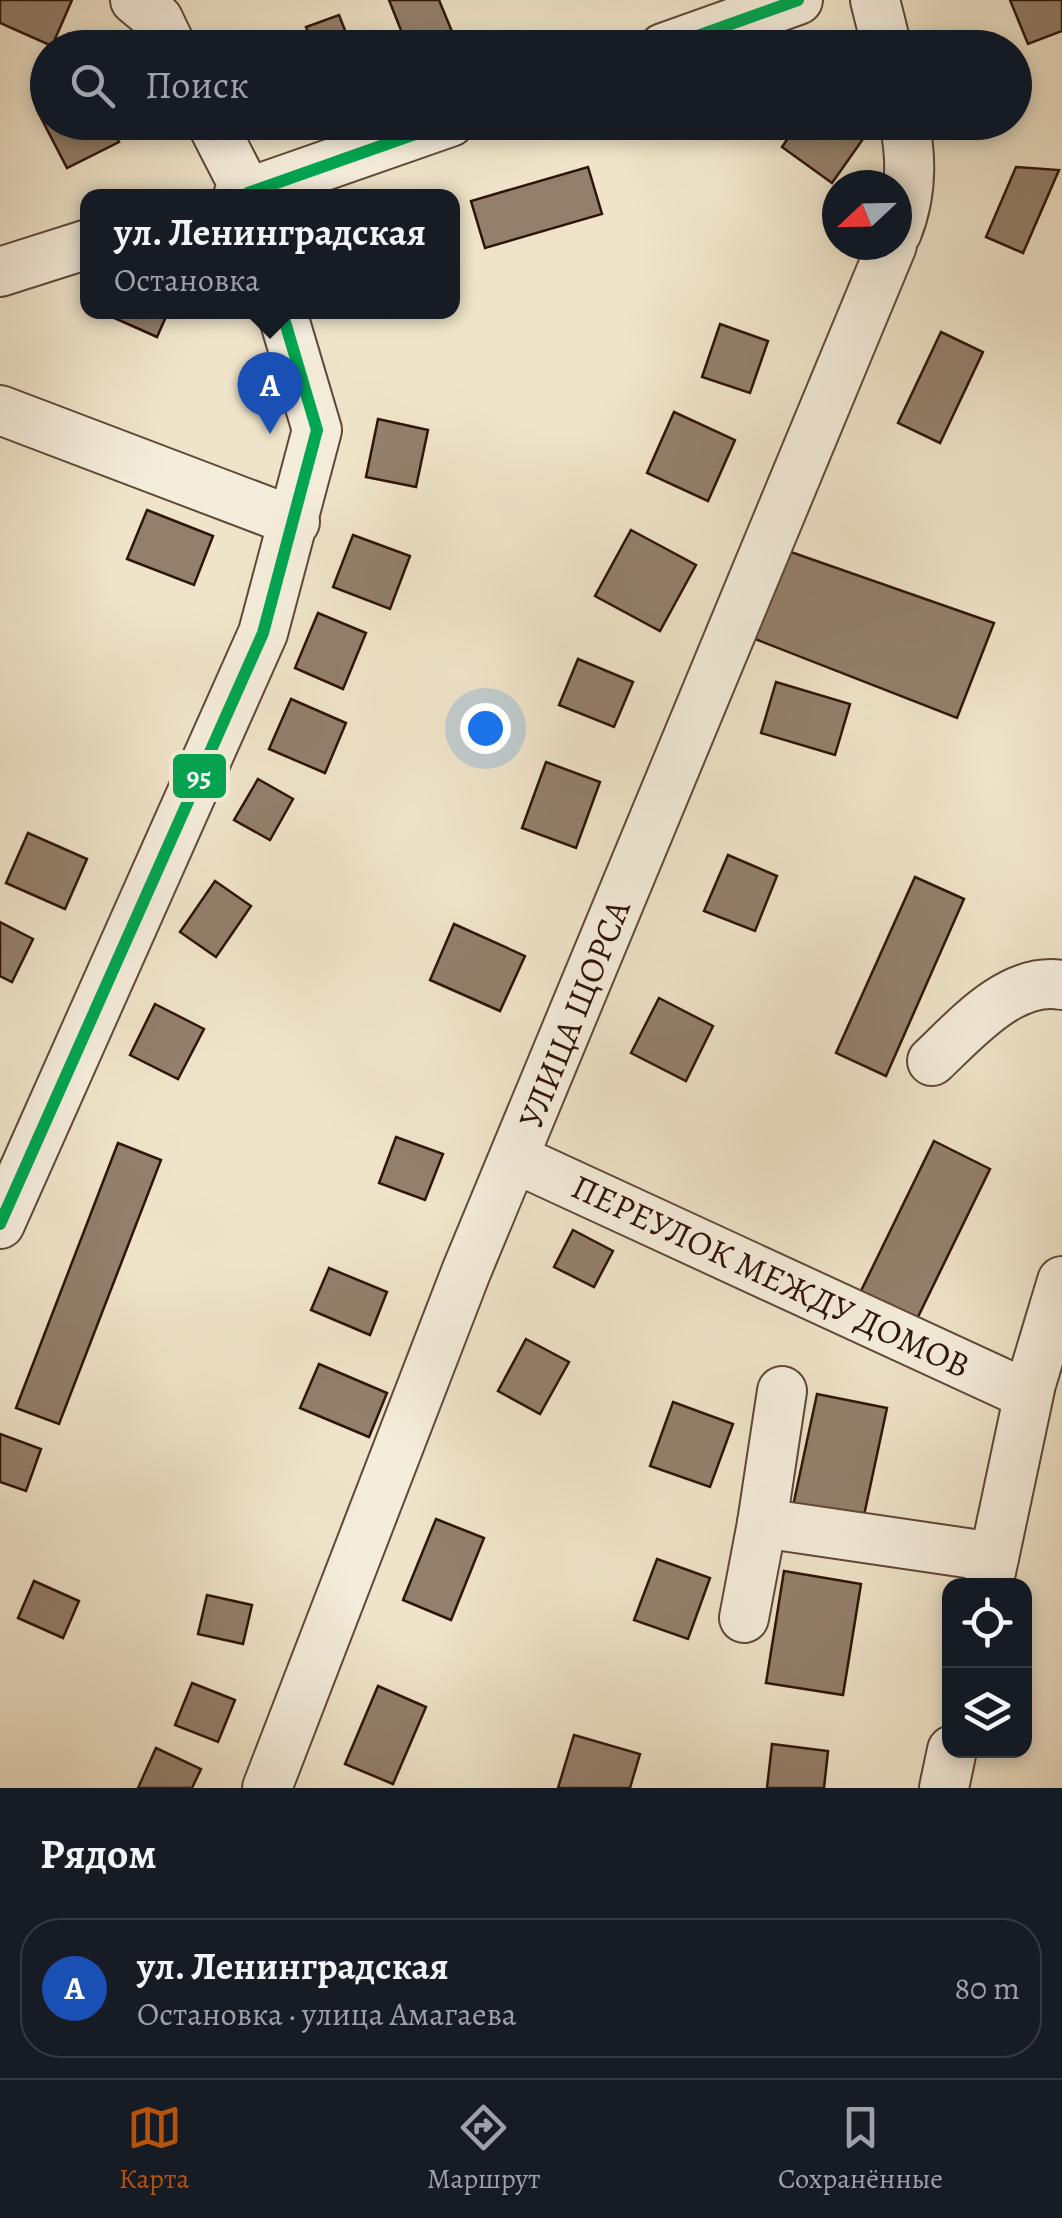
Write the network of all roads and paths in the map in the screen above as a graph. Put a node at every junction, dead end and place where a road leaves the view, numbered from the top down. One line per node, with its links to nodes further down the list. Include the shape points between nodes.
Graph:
1 (134, 0): 4 (street)
2 (798, 0): 5 (street)
3 (876, 0): 6 (street)
4 (163, 30)
5 (714, 30)
6 (882, 30)
7 (219, 140): 11 (street)
8 (400, 140): 12 (street)
9 (908, 140): 10 (street)
10 (909, 170)
11 (242, 189)
12 (264, 189)
13 (80, 247): 15 (street)
14 (886, 260): 21 (street, УЛИЦА ЩОРСА)
15 (0, 272)
16 (284, 319): 18 (street, via 317,430)
17 (0, 410): 18 (street)
18 (295, 522): 22 (street, via 263,633)
19 (1062, 985): 20 (street, via 1014,994)
20 (932, 1061)
21 (514, 1158): 25 (street, ПЕРЕУЛОК МЕЖДУ ДОМОВ); 30 (street, УЛИЦА ЩОРСА)
22 (0, 1224)
23 (1062, 1281): 25 (street)
24 (782, 1391): 26 (street)
25 (1028, 1395): 27 (street)
26 (762, 1523): 27 (street); 28 (street)
27 (990, 1571)
28 (744, 1618)
29 (950, 1758): 31 (street)
30 (267, 1788)
31 (944, 1788)

